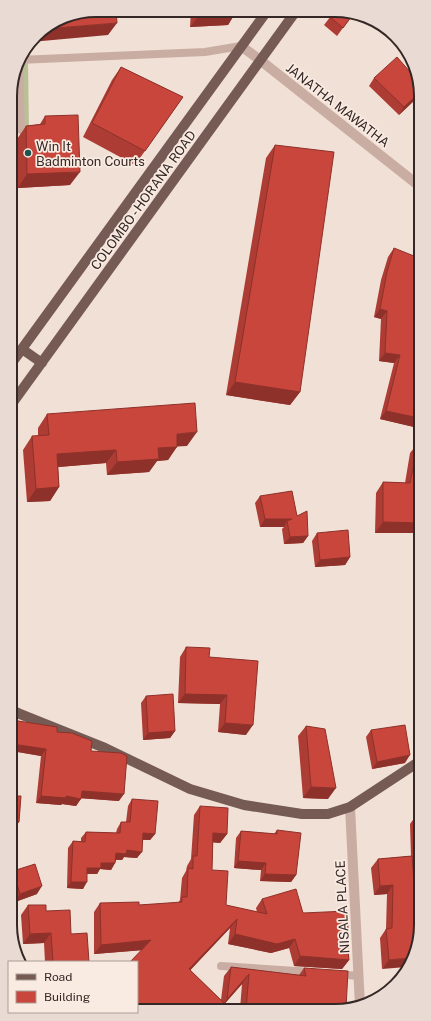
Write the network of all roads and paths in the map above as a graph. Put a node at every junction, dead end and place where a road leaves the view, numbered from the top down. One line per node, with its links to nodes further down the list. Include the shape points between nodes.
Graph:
1 (263, 17): 3 (main road, COLOMBO - HORANA ROAD)
2 (292, 17): 5 (main road, COLOMBO - HORANA ROAD)
3 (241, 46): 4 (lane, via 205,52); 5 (street, JANATHA MAWATHA); 9 (main road, COLOMBO - HORANA ROAD)
4 (26, 60)
5 (260, 60): 8 (street, JANATHA MAWATHA); 11 (main road, COLOMBO - HORANA ROAD)
6 (20, 78): 7 (lane)
7 (21, 130)
8 (414, 182)
9 (22, 349): 10 (main road, COLOMBO - HORANA ROAD); 11 (main road)
10 (17, 356)
11 (42, 363): 12 (main road, COLOMBO - HORANA ROAD)
12 (17, 397)
13 (17, 712): 15 (main road, via 105,748 190,789 244,805 302,814 328,814)
14 (414, 765): 15 (main road)
15 (350, 807): 17 (street, NISALA PLACE)
16 (220, 966): 17 (lane)
17 (358, 976): 18 (street, NISALA PLACE)
18 (360, 1000)

